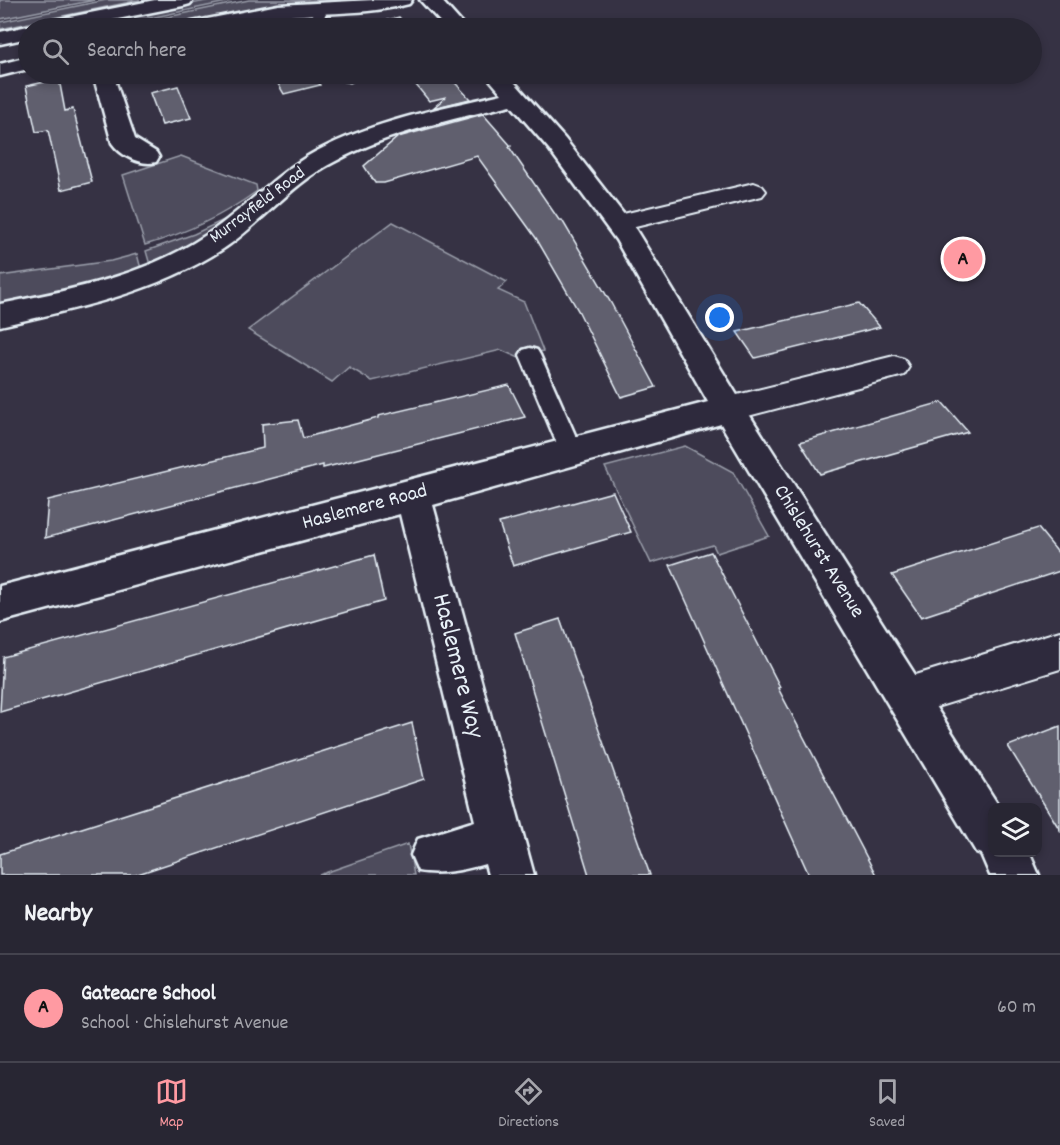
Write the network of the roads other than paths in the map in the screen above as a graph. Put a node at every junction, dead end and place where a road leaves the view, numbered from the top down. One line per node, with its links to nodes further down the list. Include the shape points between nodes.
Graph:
1 (183, 0): 5 (street)
2 (402, 0): 4 (street, via 367,7)
3 (430, 0): 8 (street)
4 (321, 9): 6 (street); 7 (lane)
5 (94, 18)
6 (243, 18)
7 (318, 18)
8 (447, 18)
9 (18, 34): 10 (street)
10 (0, 38)
11 (18, 66): 12 (street)
12 (0, 70)
13 (106, 84): 15 (street, via 124,143)
14 (506, 85): 17 (street, Chislehurst Avenue); 18 (street, Murrayfield Road, via 321,159 241,224 196,253 149,276 92,295)
15 (147, 157)
16 (754, 191): 17 (street)
17 (619, 224): 21 (street, Chislehurst Avenue)
18 (0, 315)
19 (530, 355): 22 (lane)
20 (894, 367): 21 (street)
21 (729, 409): 22 (street, Haslemere Road); 26 (street, Chislehurst Avenue)
22 (572, 453): 23 (street, Haslemere Road)
23 (413, 495): 24 (street, Haslemere Road); 29 (street, Haslemere Way)
24 (0, 604)
25 (1060, 650): 26 (street)
26 (907, 696): 27 (street, Chislehurst Avenue)
27 (988, 828)
28 (434, 855): 29 (street, Haslemere Way)
29 (506, 856)
30 (1006, 857): 31 (street)
31 (1016, 875)

